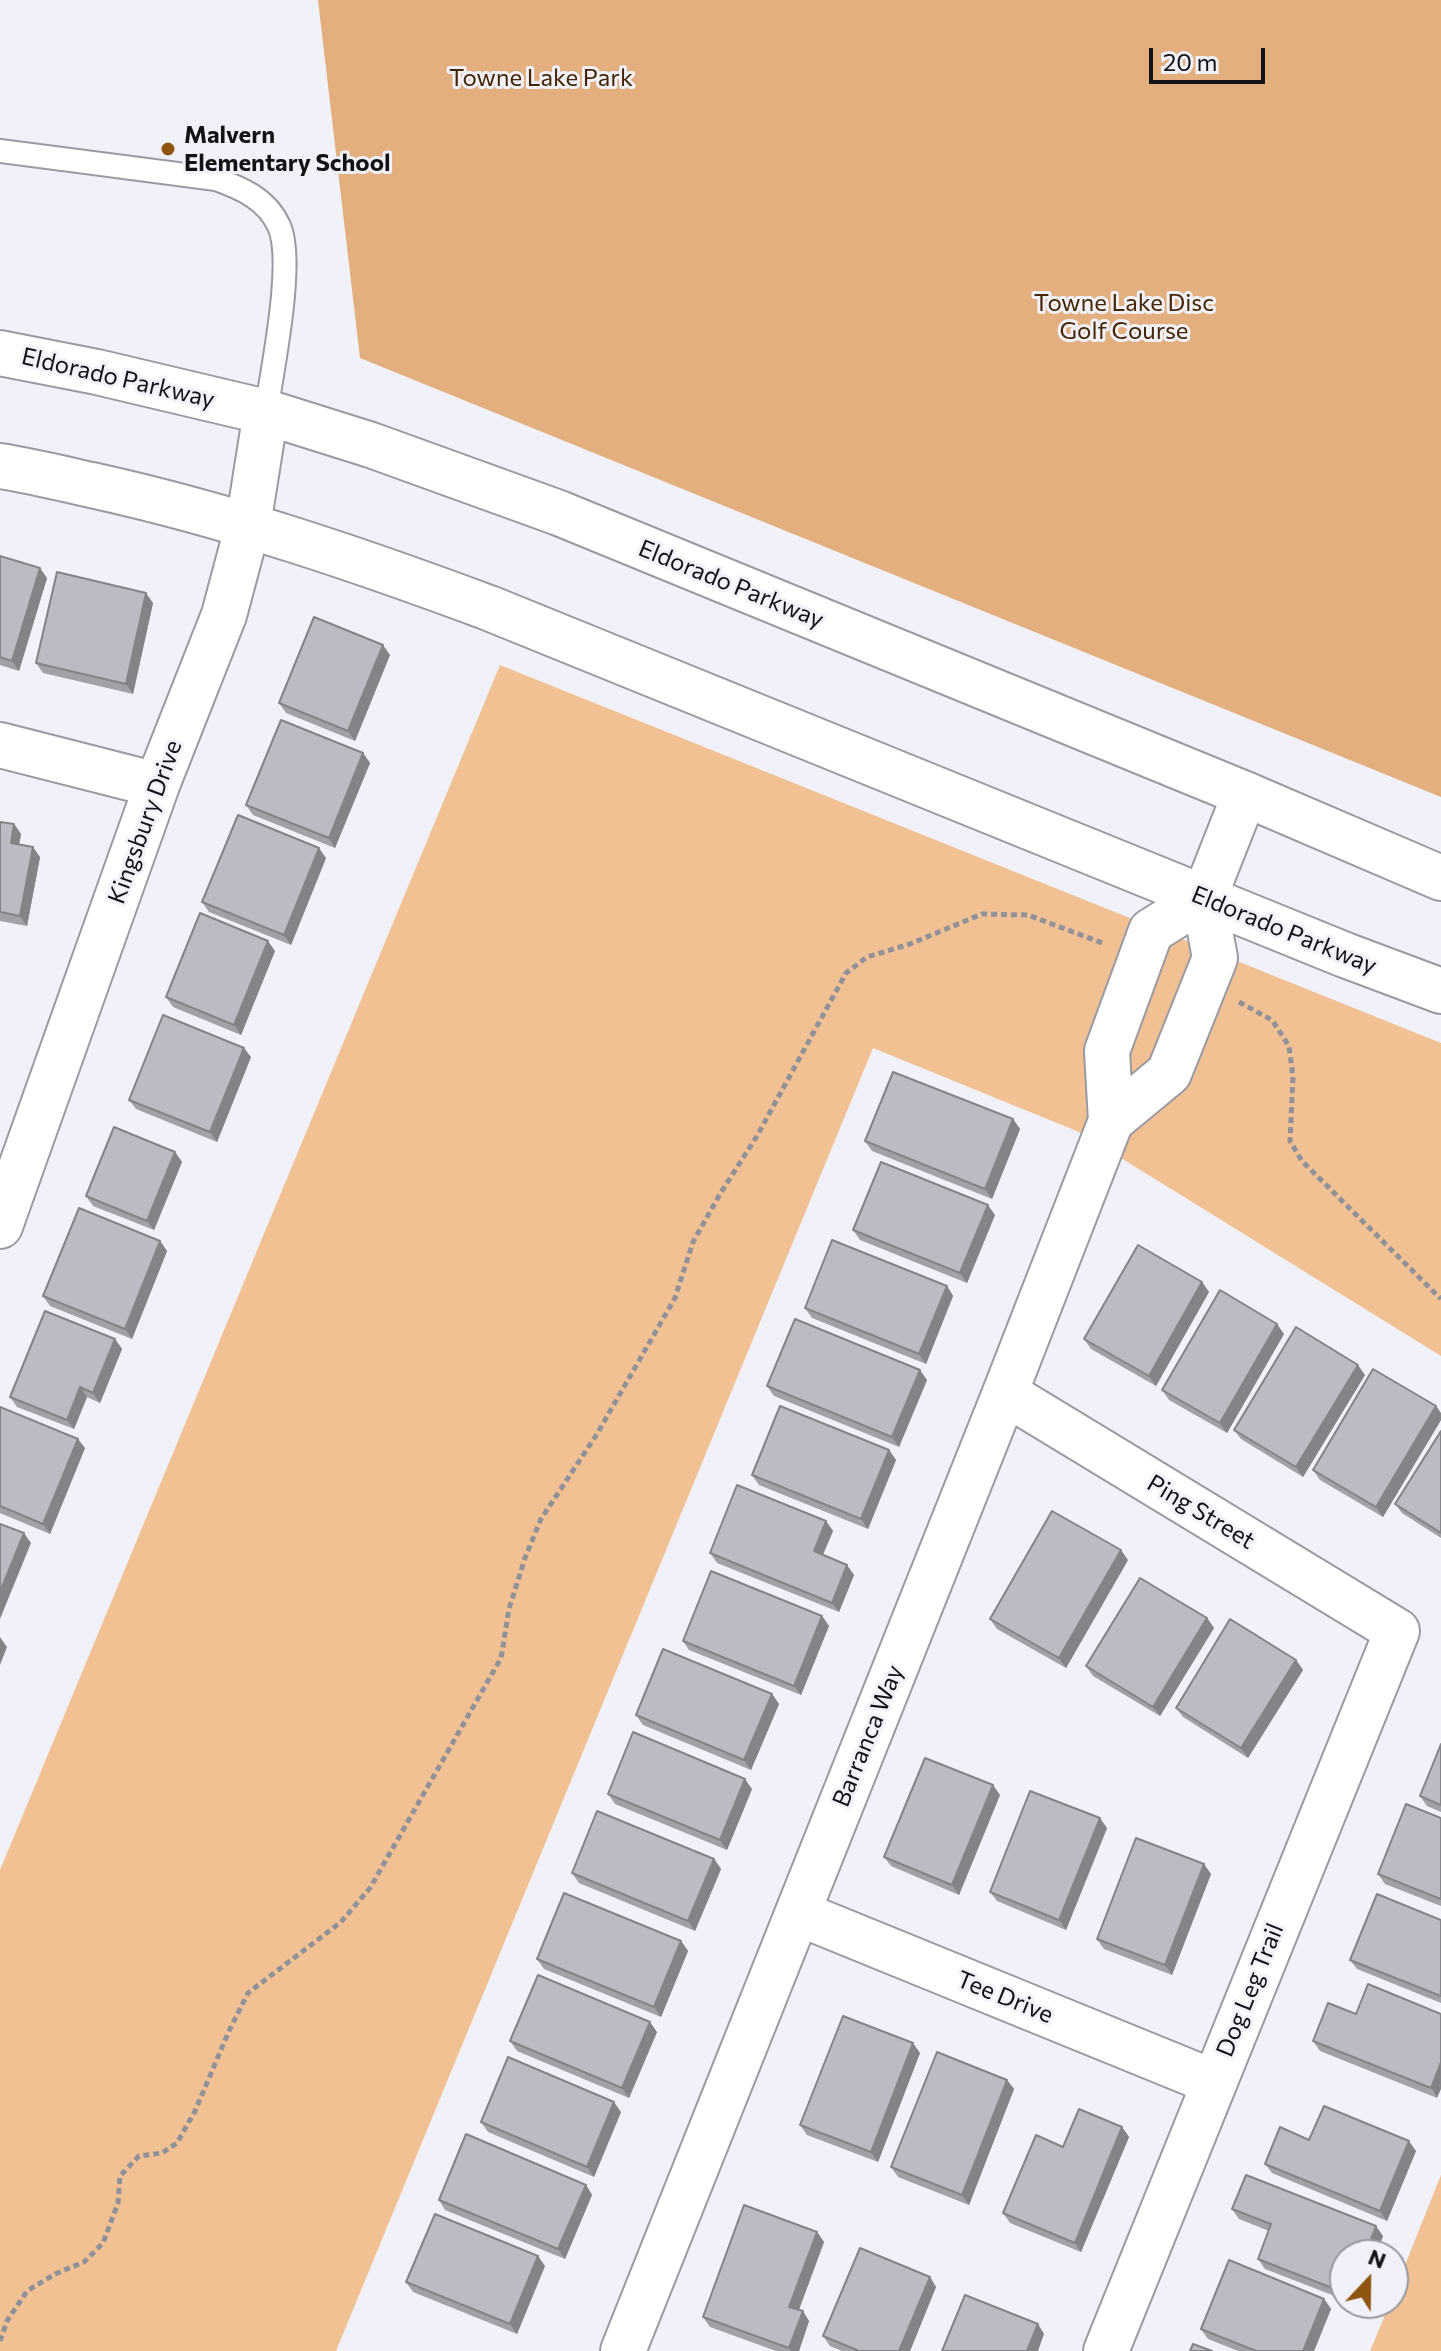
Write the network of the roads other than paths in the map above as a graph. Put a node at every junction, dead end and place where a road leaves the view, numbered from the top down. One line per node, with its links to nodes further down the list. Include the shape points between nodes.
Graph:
1 (0, 151): 3 (lane, via 216,179 244,188 266,207 279,226 284,249 280,328)
2 (0, 353): 3 (street, Eldorado Parkway)
3 (266, 412): 5 (street, Kingsbury Drive); 8 (street, Eldorado Parkway, via 559,513)
4 (0, 466): 5 (street, Eldorado Parkway)
5 (248, 525): 7 (street, Kingsbury Drive, via 224,615); 10 (street, Eldorado Parkway, via 489,608)
6 (0, 745): 7 (street)
7 (157, 785): 13 (street, Kingsbury Drive)
8 (1245, 794): 9 (street, Eldorado Parkway); 10 (street)
9 (1441, 878)
10 (1204, 898): 11 (street, Eldorado Parkway); 12 (street, Barranca Way, via 1215,958 1169,1073); 12 (street, Barranca Way, via 1151,931 1107,1051)
11 (1441, 991)
12 (1111, 1121): 14 (street, Barranca Way)
13 (4, 1207)
14 (1005, 1393): 15 (street, Ping Street); 16 (street, Barranca Way)
15 (1397, 1631): 17 (street, Dog Leg Trail)
16 (798, 1913): 17 (street, Tee Drive); 18 (street, Barranca Way)
17 (1213, 2082): 19 (street, Dog Leg Trail)
18 (623, 2351)
19 (1106, 2351)

